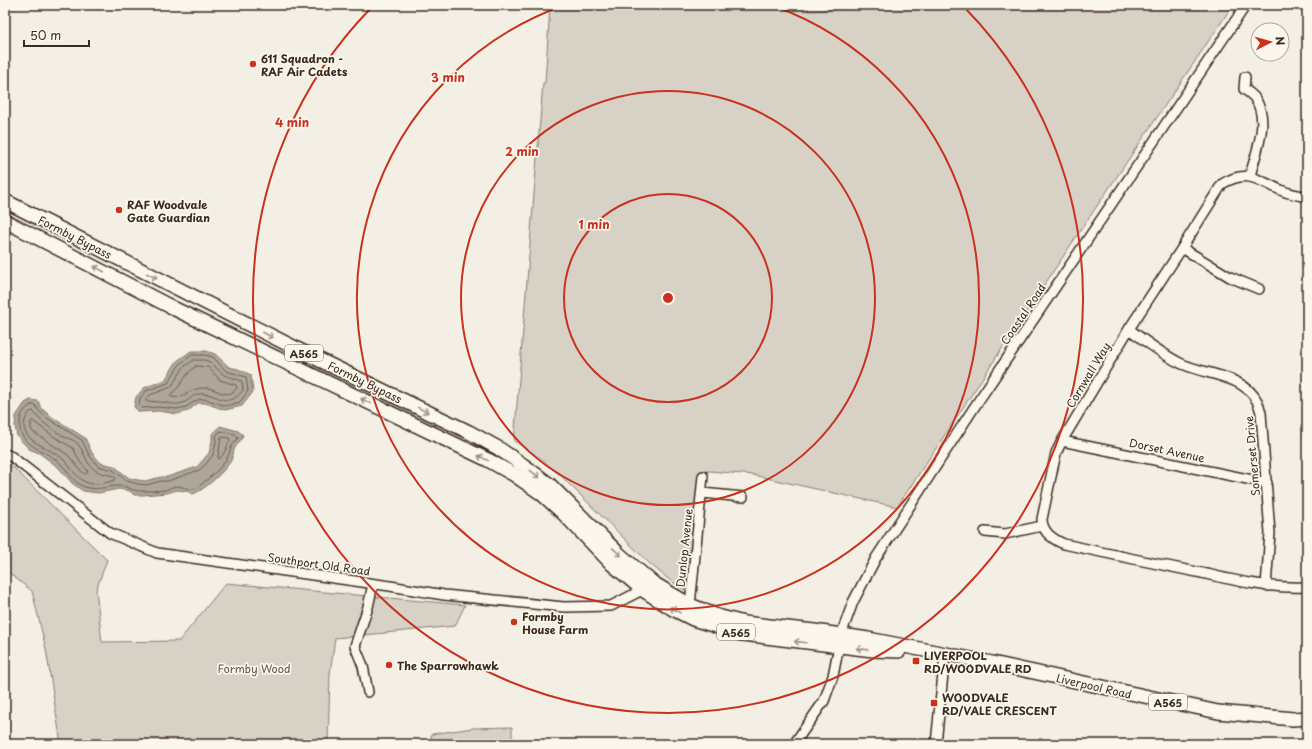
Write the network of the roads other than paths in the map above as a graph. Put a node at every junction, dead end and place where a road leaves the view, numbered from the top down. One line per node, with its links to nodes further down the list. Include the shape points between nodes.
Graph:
1 (1246, 5): 25 (street, Coastal Road, via 981,397 876,558 854,598)
2 (1245, 77): 3 (street, via 1244,89 1254,96 1262,112 1263,125)
3 (1250, 176): 4 (street, via 1284,192); 7 (street, Cornwall Way, via 1229,179 1222,184)
4 (1307, 197)
5 (5, 201): 8 (highway, Formby Bypass / A565)
6 (5, 221): 10 (highway, Formby Bypass / A565, one-way to 6)
7 (1182, 248): 9 (street, via 1230,277); 11 (street, Cornwall Way)
8 (134, 267): 10 (highway, via 134,278 180,302); 22 (highway, Formby Bypass / A565, one-way to 22, via 498,448 550,485)
9 (1259, 289)
10 (208, 325): 22 (highway, Formby Bypass / A565, one-way to 10, via 612,564 542,494 513,474)
11 (1130, 328): 12 (street, Cornwall Way); 15 (street, Somerset Drive, via 1179,363 1231,380 1251,393 1261,413)
12 (1062, 441): 15 (street, Dorset Avenue); 18 (street, Cornwall Way, via 1056,453)
13 (5, 454): 20 (street, Southport Old Road, via 110,533 157,553)
14 (703, 476): 16 (street, Dunlop Avenue)
15 (1267, 483): 21 (street, Somerset Drive, via 1270,532)
16 (702, 493): 17 (street); 24 (street, Dunlop Avenue)
17 (742, 497)
18 (1042, 526): 19 (street, via 1005,534); 21 (street, via 1047,534 1064,544)
19 (985, 532)
20 (373, 584): 22 (street, Southport Old Road, via 444,595 564,608 611,606); 27 (street, via 355,646 363,666)
21 (1266, 586): 23 (street)
22 (648, 587): 24 (highway, Liverpool Road / A565); 25 (highway, Liverpool Road / A565, one-way to 22, via 742,634 693,619 673,609)
23 (1307, 587)
24 (690, 605): 25 (highway, Liverpool Road / A565, via 744,623)
25 (840, 641): 26 (highway, Liverpool Road / A565, via 873,650 929,651); 29 (street, Coastal Road, via 833,676 824,701)
26 (945, 654): 28 (highway, Liverpool Road / A565, via 1218,712); 30 (street)
27 (368, 692)
28 (1307, 718)
29 (794, 744)
30 (936, 744)

